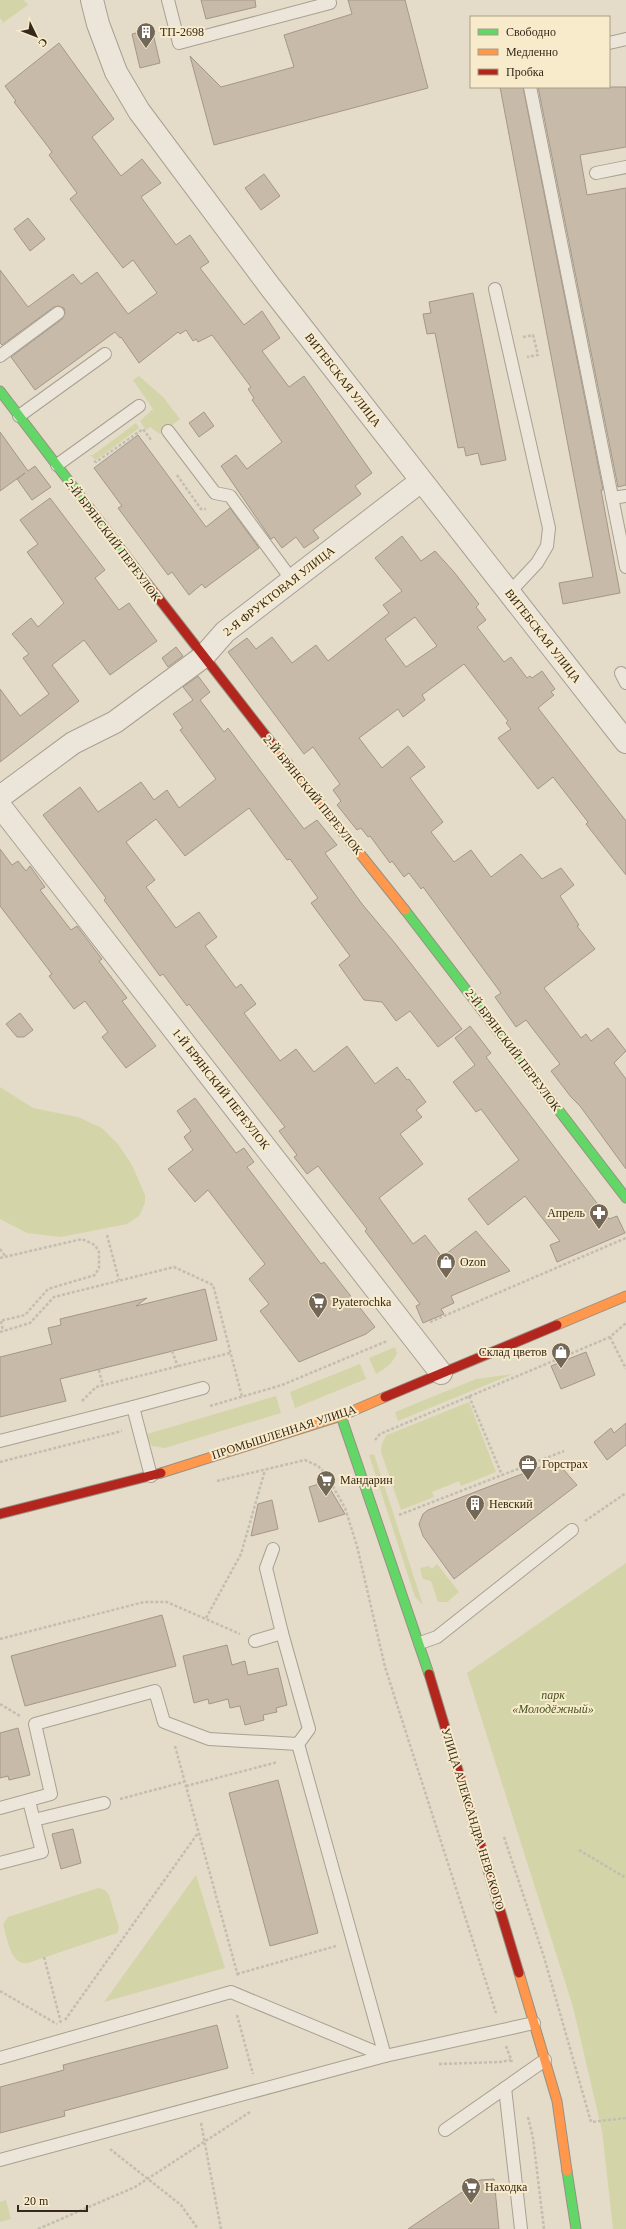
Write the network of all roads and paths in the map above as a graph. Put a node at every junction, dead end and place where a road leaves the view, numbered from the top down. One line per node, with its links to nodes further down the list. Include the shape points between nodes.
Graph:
1 (92, 0): 20 (street, ВИТЕБСКАЯ УЛИЦА, via 116,72 139,111 276,294)
2 (168, 0): 3 (lane, via 179,43 330,3)
3 (329, 0)
4 (626, 39): 5 (lane)
5 (610, 43)
6 (530, 88): 22 (lane)
7 (626, 167): 8 (lane)
8 (596, 173)
9 (495, 289): 26 (lane, via 549,528 547,546 537,563)
10 (58, 313): 12 (lane)
11 (105, 354): 15 (lane)
12 (0, 356)
13 (0, 391): 15 (street, 2-Й БРЯНСКИЙ ПЕРЕУЛОК)
14 (139, 406): 18 (lane)
15 (19, 416): 18 (street, 2-Й БРЯНСКИЙ ПЕРЕУЛОК)
16 (168, 431): 23 (lane, via 215,493 230,496)
17 (152, 441): 18 (path, via 143,429 96,462 90,457 83,457)
18 (59, 469): 27 (street, 2-Й БРЯНСКИЙ ПЕРЕУЛОК)
19 (174, 472): 23 (path, via 201,509 225,507)
20 (421, 480): 25 (street, 2-Я ФРУКТОВАЯ УЛИЦА); 26 (street, ВИТЕБСКАЯ УЛИЦА)
21 (626, 496): 22 (lane)
22 (612, 498): 24 (lane)
23 (234, 501): 25 (lane)
24 (626, 566)
25 (292, 580): 27 (street, 2-Я ФРУКТОВАЯ УЛИЦА, via 225,632)
26 (509, 593): 28 (street, ВИТЕБСКАЯ УЛИЦА)
27 (203, 657): 29 (street, 2-Я ФРУКТОВАЯ УЛИЦА, via 114,722 73,743); 31 (street, 2-Й БРЯНСКИЙ ПЕРЕУЛОК, via 442,958)
28 (626, 742)
29 (0, 797)
30 (0, 806): 42 (street, 1-Й БРЯНСКИЙ ПЕРЕУЛОК)
31 (626, 1198)
32 (108, 1235): 37 (path)
33 (626, 1238): 42 (path)
34 (0, 1248): 35 (path)
35 (6, 1257): 36 (path); 39 (path, via 82,1239 95,1245 99,1252 100,1268 95,1275 48,1289 25,1315)
36 (0, 1258)
37 (119, 1280): 41 (path, via 54,1297 30,1324); 45 (path, via 174,1267 213,1285)
38 (626, 1296): 49 (street, ПРОМЫШЛЕННАЯ УЛИЦА)
39 (0, 1321): 41 (path)
40 (626, 1323): 43 (path)
41 (2, 1331)
42 (409, 1332): 49 (street, 1-Й БРЯНСКИЙ ПЕРЕУЛОК)
43 (610, 1337): 47 (path); 52 (path)
44 (172, 1351): 46 (path)
45 (230, 1353): 46 (path); 53 (path)
46 (178, 1367): 50 (path)
47 (626, 1369)
48 (99, 1370): 50 (path)
49 (441, 1373): 56 (street, ПРОМЫШЛЕННАЯ УЛИЦА)
50 (103, 1386): 54 (path, via 96,1387)
51 (203, 1388): 55 (lane)
52 (469, 1396): 57 (path); 62 (path)
53 (242, 1397)
54 (77, 1406)
55 (133, 1407): 58 (lane); 63 (lane)
56 (341, 1416): 63 (street, ПРОМЫШЛЕННАЯ УЛИЦА); 73 (street, УЛИЦА АЛЕКСАНДРА НЕВСКОГО)
57 (376, 1437)
58 (0, 1441)
59 (564, 1451): 62 (path)
60 (304, 1460): 94 (path, via 318,1466 326,1474 345,1508 357,1546 385,1667)
61 (265, 1470): 69 (path, via 241,1554)
62 (502, 1475): 66 (path)
63 (151, 1476): 65 (street, ПРОМЫШЛЕННАЯ УЛИЦА)
64 (626, 1493): 67 (path)
65 (0, 1514)
66 (397, 1516)
67 (572, 1530): 73 (lane, via 437,1637)
68 (273, 1549): 70 (lane, via 266,1568)
69 (206, 1618): 71 (path, via 167,1602 144,1602); 72 (path)
70 (282, 1633): 72 (lane); 77 (lane, via 309,1729)
71 (0, 1639)
72 (254, 1641)
73 (420, 1643): 92 (street, УЛИЦА АЛЕКСАНДРА НЕВСКОГО)
74 (0, 1704): 75 (path)
75 (35, 1724): 76 (lane, via 156,1691 164,1722); 81 (lane, via 51,1794)
76 (169, 1724): 77 (lane, via 209,1739); 79 (path)
77 (298, 1744): 78 (lane)
78 (301, 1756): 80 (path); 95 (lane)
79 (184, 1782): 80 (path); 82 (path)
80 (186, 1786): 85 (path)
81 (29, 1801): 83 (lane); 84 (lane)
82 (104, 1803): 84 (lane)
83 (0, 1808)
84 (34, 1820): 87 (lane, via 42,1852)
85 (198, 1833): 89 (path, via 62,2025); 91 (path, via 238,1974)
86 (579, 1850): 88 (path)
87 (0, 1863)
88 (626, 1878)
89 (44, 1958)
90 (0, 1991): 93 (path)
91 (231, 1992): 95 (lane); 96 (lane); 99 (path)
92 (534, 2023): 94 (lane); 97 (street, УЛИЦА АЛЕКСАНДРА НЕВСКОГО)
93 (60, 2025)
94 (501, 2030): 95 (lane)
95 (385, 2056): 99 (lane)
96 (0, 2058)
97 (545, 2060): 98 (lane); 113 (street, УЛИЦА АЛЕКСАНДРА НЕВСКОГО, via 557,2101)
98 (505, 2088): 104 (lane); 112 (lane)
99 (258, 2091): 100 (lane)
100 (198, 2107): 105 (lane); 106 (path)
101 (251, 2112): 106 (path)
102 (626, 2118): 103 (path)
103 (591, 2122)
104 (445, 2130)
105 (92, 2135): 107 (lane); 108 (path)
106 (205, 2142): 108 (path); 111 (path)
107 (0, 2160)
108 (147, 2179): 109 (path, via 135,2187); 110 (path, via 181,2205)
109 (38, 2229)
110 (198, 2229)
111 (221, 2229)
112 (521, 2229)
113 (576, 2229)

